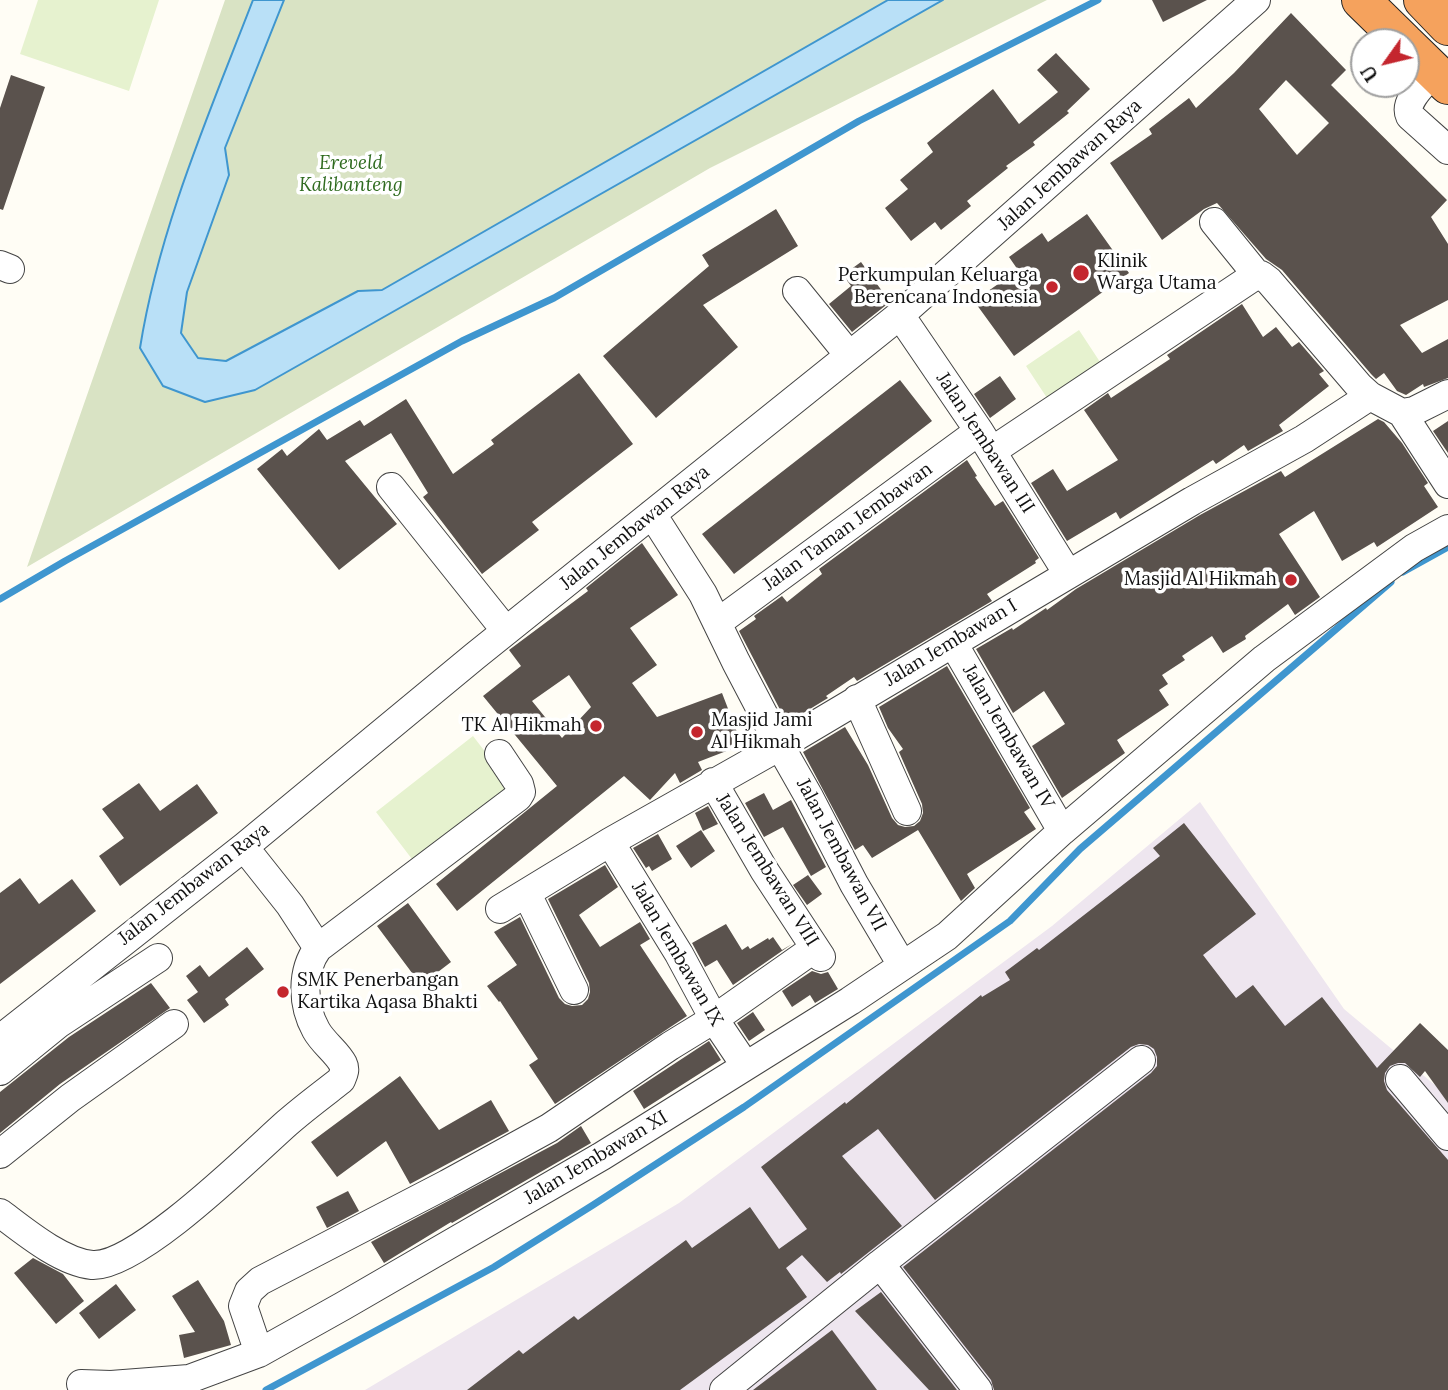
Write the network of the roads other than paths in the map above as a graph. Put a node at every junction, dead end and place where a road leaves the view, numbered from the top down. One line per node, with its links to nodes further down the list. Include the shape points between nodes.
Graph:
1 (1256, 0): 12 (street, Jalan Jembawan Raya)
2 (1361, 0): 5 (highway)
3 (1423, 0): 4 (highway)
4 (1448, 26)
5 (1390, 28)
6 (1420, 58): 7 (highway)
7 (1441, 78): 8 (street, via 1409,103 1408,110)
8 (1448, 150)
9 (1214, 222): 10 (street)
10 (1259, 275): 15 (street); 17 (street, Jalan Taman Jembawan)
11 (797, 290): 13 (street)
12 (900, 315): 13 (street, Jalan Jembawan Raya); 17 (street, Jalan Jembawan III)
13 (849, 355): 20 (street, Jalan Jembawan Raya)
14 (1448, 394): 16 (street)
15 (1370, 396): 16 (street); 22 (street, Jalan Jembawan I, via 1304,439)
16 (1402, 413): 18 (street)
17 (986, 441): 22 (street, Jalan Jembawan III); 23 (street, Jalan Taman Jembawan)
18 (1448, 484)
19 (391, 486): 24 (street)
20 (652, 514): 23 (street, Jalan Jembawan VII, via 704,594); 24 (street, Jalan Jembawan Raya)
21 (1448, 529): 31 (street, via 1414,548 1264,659)
22 (1068, 574): 25 (street, Jalan Jembawan I)
23 (717, 624): 27 (street, Jalan Jembawan VII)
24 (506, 631): 33 (street, Jalan Jembawan Raya)
25 (953, 643): 26 (street, Jalan Jembawan I); 31 (street, Jalan Jembawan IV)
26 (857, 698): 27 (street, Jalan Jembawan I); 30 (street)
27 (780, 746): 29 (street, Jalan Jembawan I); 38 (street, Jalan Jembawan VII)
28 (499, 754): 36 (street, via 519,785 518,797)
29 (713, 782): 32 (street, Jalan Jembawan I); 41 (street, Jalan Jembawan VIII, via 818,953)
30 (907, 811)
31 (1062, 831): 38 (street, Jalan Jembawan XI, via 947,936)
32 (610, 842): 34 (street, Jalan Jembawan I); 41 (street, Jalan Jembawan IX)
33 (244, 846): 36 (street); 40 (street, Jalan Jembawan Raya)
34 (527, 894): 35 (street, Jalan Jembawan I); 39 (street)
35 (500, 909)
36 (318, 948): 50 (street, via 306,974 306,1003 316,1030 343,1064 342,1077 176,1221 116,1261 95,1265 76,1262)
37 (158, 958): 40 (street)
38 (902, 965): 45 (street, Jalan Jembawan XI)
39 (575, 990)
40 (51, 1013): 43 (street, Jalan Jembawan Raya); 46 (street)
41 (714, 1019): 45 (street, Jalan Jembawan IX); 52 (street, via 549,1128 260,1281 243,1306)
42 (174, 1024): 49 (street)
43 (0, 1039)
44 (1141, 1060): 51 (street)
45 (745, 1065): 52 (street, Jalan Jembawan XI, via 602,1156)
46 (0, 1071)
47 (1400, 1079): 48 (street)
48 (1448, 1136)
49 (0, 1154)
50 (0, 1213)
51 (880, 1264): 54 (street); 55 (street)
52 (260, 1353): 53 (street, Jalan Jembawan XI, via 189,1379)
53 (81, 1384)
54 (724, 1390)
55 (978, 1390)

